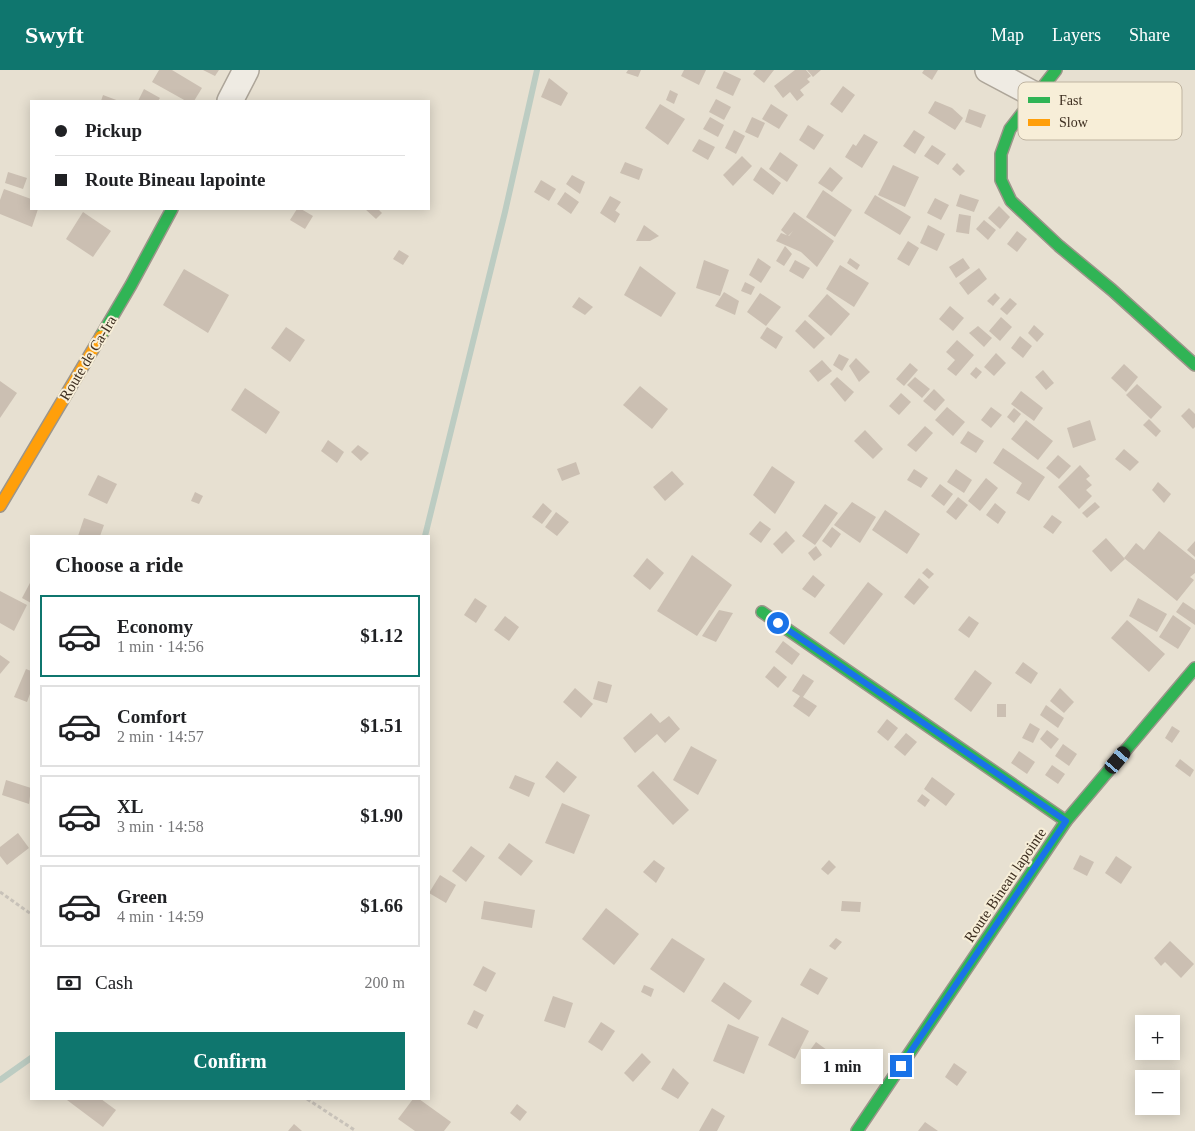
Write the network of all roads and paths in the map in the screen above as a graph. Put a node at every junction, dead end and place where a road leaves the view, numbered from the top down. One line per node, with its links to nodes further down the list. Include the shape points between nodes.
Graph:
1 (246, 70): 6 (street)
2 (988, 70): 5 (street)
3 (1056, 70): 4 (street)
4 (1046, 82)
5 (1018, 86)
6 (231, 100)
7 (1018, 118): 9 (street, via 1010,129 1001,154 1001,180 1011,202)
8 (171, 210): 10 (street, Route de Ca-Ira, via 131,286)
9 (1195, 365)
10 (0, 506)
11 (762, 612): 13 (street)
12 (1195, 668): 13 (street, Route Bineau lapointe)
13 (1066, 821): 18 (street, Route Bineau lapointe)
14 (0, 892): 15 (path)
15 (30, 913)
16 (309, 1100): 17 (path)
17 (356, 1131)
18 (857, 1131)

